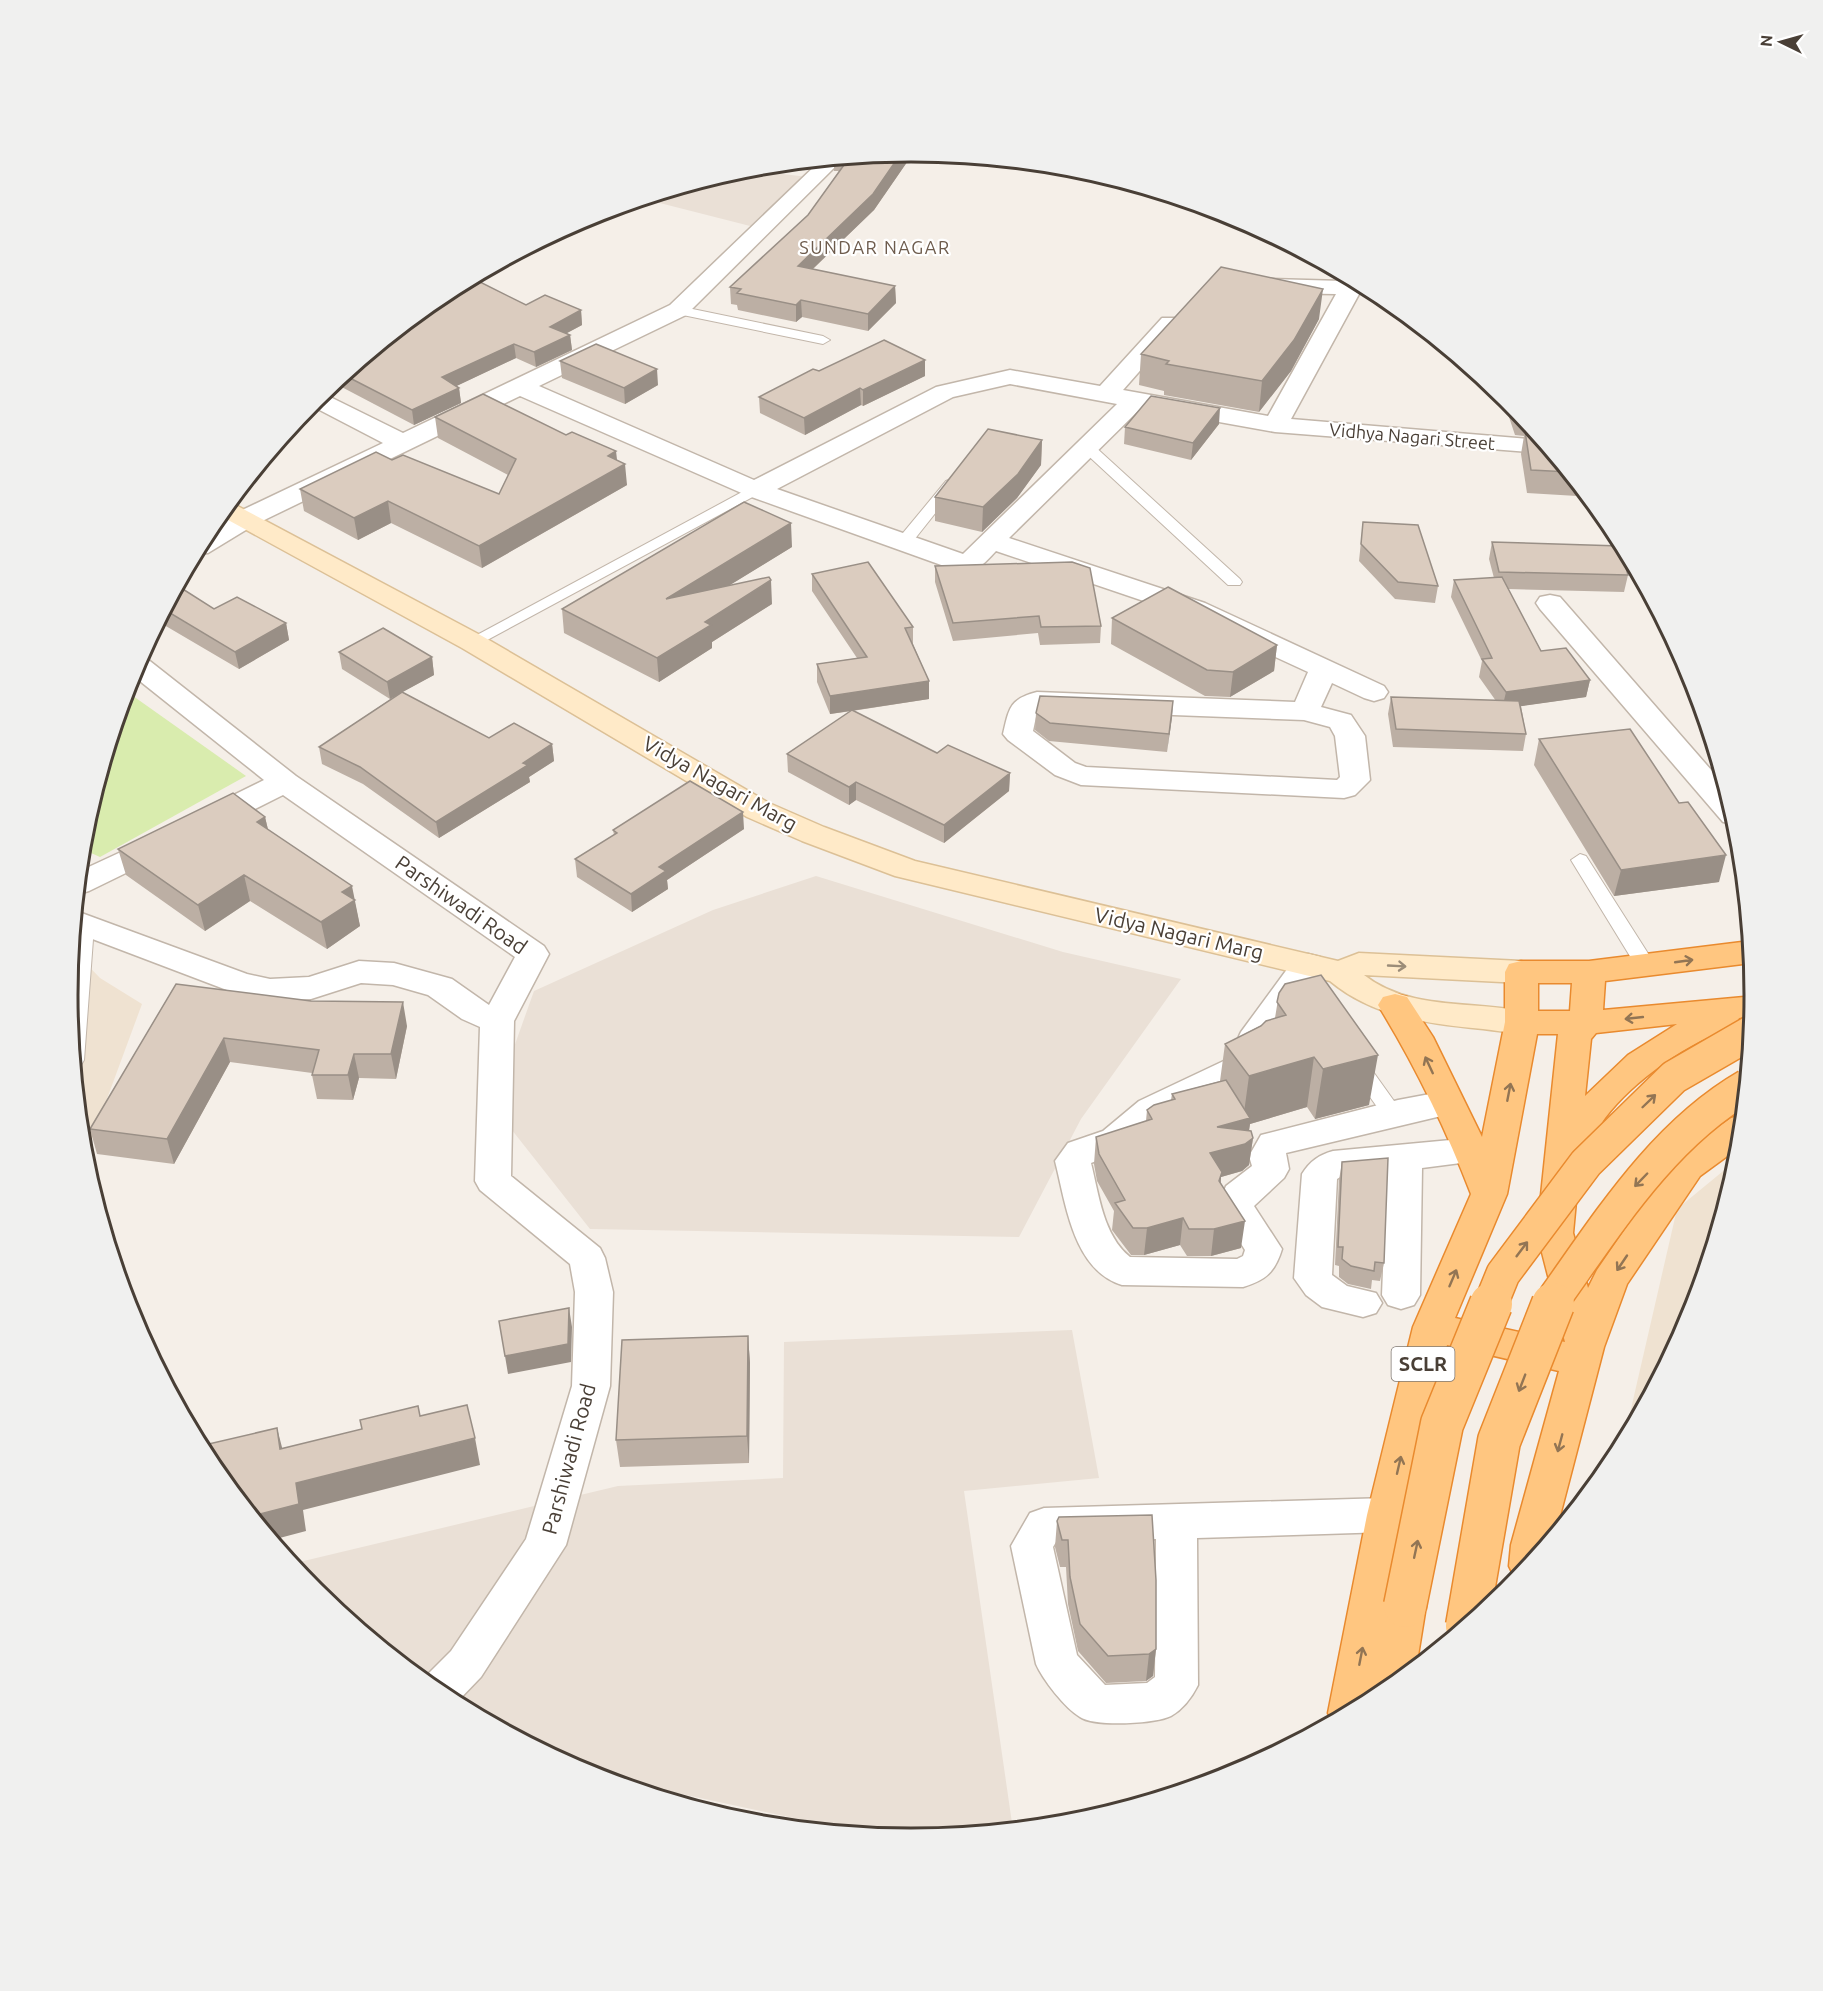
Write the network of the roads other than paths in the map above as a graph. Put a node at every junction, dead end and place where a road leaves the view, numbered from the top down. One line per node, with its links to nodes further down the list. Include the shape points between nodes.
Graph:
1 (826, 167): 6 (street)
2 (1345, 284): 3 (street)
3 (1244, 285)
4 (1350, 287): 12 (street)
5 (1185, 307): 9 (street)
6 (678, 309): 7 (lane); 8 (street)
7 (823, 340)
8 (520, 387): 13 (street); 17 (street)
9 (1105, 395): 10 (street, Vidhya Nagari Street); 17 (street, Vidhya Nagari Street, via 1010,377 955,389)
10 (1135, 400): 12 (street, Vidhya Nagari Street); 14 (street)
11 (325, 403): 13 (street)
12 (1275, 425): 15 (street, Vidhya Nagari Street)
13 (401, 442): 18 (street)
14 (1087, 447): 20 (street); 22 (lane)
15 (1539, 447)
16 (964, 468): 21 (lane)
17 (755, 490): 21 (street); 24 (lane)
18 (235, 514): 19 (street); 24 (main road, Vidya Nagari Marg)
19 (223, 525)
20 (992, 541): 21 (street, via 968,565); 25 (street, via 1195,609)
21 (904, 542)
22 (1234, 582)
23 (1550, 603): 30 (street)
24 (472, 642): 38 (main road, Vidya Nagari Marg, via 758,810 813,834 906,869)
25 (1324, 668): 27 (street); 28 (street)
26 (144, 670): 29 (street, Parshiwadi Road)
27 (1374, 692)
28 (1305, 711): 28 (street, via 1341,721 1350,735 1355,780 1344,789 1081,776 1065,769 1018,734 1024,708 1037,702)
29 (285, 782): 32 (street); 42 (street, Parshiwadi Road, via 533,954)
30 (1721, 800)
31 (1580, 860): 35 (lane)
32 (86, 880)
33 (82, 924): 42 (street, via 240,984 270,990 311,988 360,972 394,974 440,987 474,1011)
34 (1743, 953): 35 (highway, one-way to 34)
35 (1646, 966): 37 (highway)
36 (1521, 972): 37 (highway); 38 (main road, one-way to 36, via 1359,964); 43 (highway, SCLR)
37 (1589, 972): 44 (highway)
38 (1326, 975): 39 (main road, Vidya Nagari Marg); 49 (street, via 1253,1040 1251,1057 1242,1066 1151,1110 1114,1140 1080,1152 1073,1161 1091,1230 1109,1262 1122,1271 1243,1273 1259,1264 1264,1249 1236,1206 1239,1195 1271,1169 1267,1156 1273,1144)
39 (1395, 1005): 43 (main road, Vidya Nagari Marg); 48 (highway, one-way to 39, via 1416,1037)
40 (1745, 1006): 44 (highway, one-way to 44)
41 (1744, 1014): 54 (highway, via 1703,1024 1640,1063 1587,1115)
42 (497, 1021): 64 (street, Parshiwadi Road, via 493,1181 587,1258 594,1292 591,1386 545,1545 466,1664)
43 (1522, 1022): 44 (highway); 53 (highway, SCLR, one-way to 43)
44 (1586, 1023): 54 (highway, via 1574,1036)
45 (1743, 1037): 63 (highway, one-way to 45, bridge, via 1442,1424 1503,1274 1586,1163 1674,1077)
46 (1344, 1047): 49 (lane)
47 (1739, 1090): 62 (highway, one-way to 62, bridge, via 1716,1104 1634,1187 1556,1296 1499,1442)
48 (1446, 1103): 49 (street); 51 (highway)
49 (1392, 1113)
50 (1733, 1134): 58 (highway, one-way to 58, via 1688,1167 1610,1280)
51 (1472, 1152): 52 (street); 53 (highway)
52 (1405, 1157): 55 (street); 56 (street, via 1334,1164 1320,1174 1313,1278 1325,1293)
53 (1489, 1194): 57 (highway, SCLR, one-way to 53)
54 (1555, 1233): 58 (highway)
55 (1401, 1295)
56 (1363, 1303)
57 (1432, 1326): 58 (highway); 59 (highway, SCLR, one-way to 57)
58 (1584, 1354): 61 (highway, one-way to 61)
59 (1387, 1515): 60 (street); 65 (highway, SCLR, one-way to 59)
60 (1177, 1521): 60 (street, via 1044,1525 1032,1546 1057,1664 1095,1704 1156,1702 1176,1685)
61 (1531, 1552)
62 (1469, 1615)
63 (1393, 1676)
64 (444, 1686)
65 (1352, 1703)

